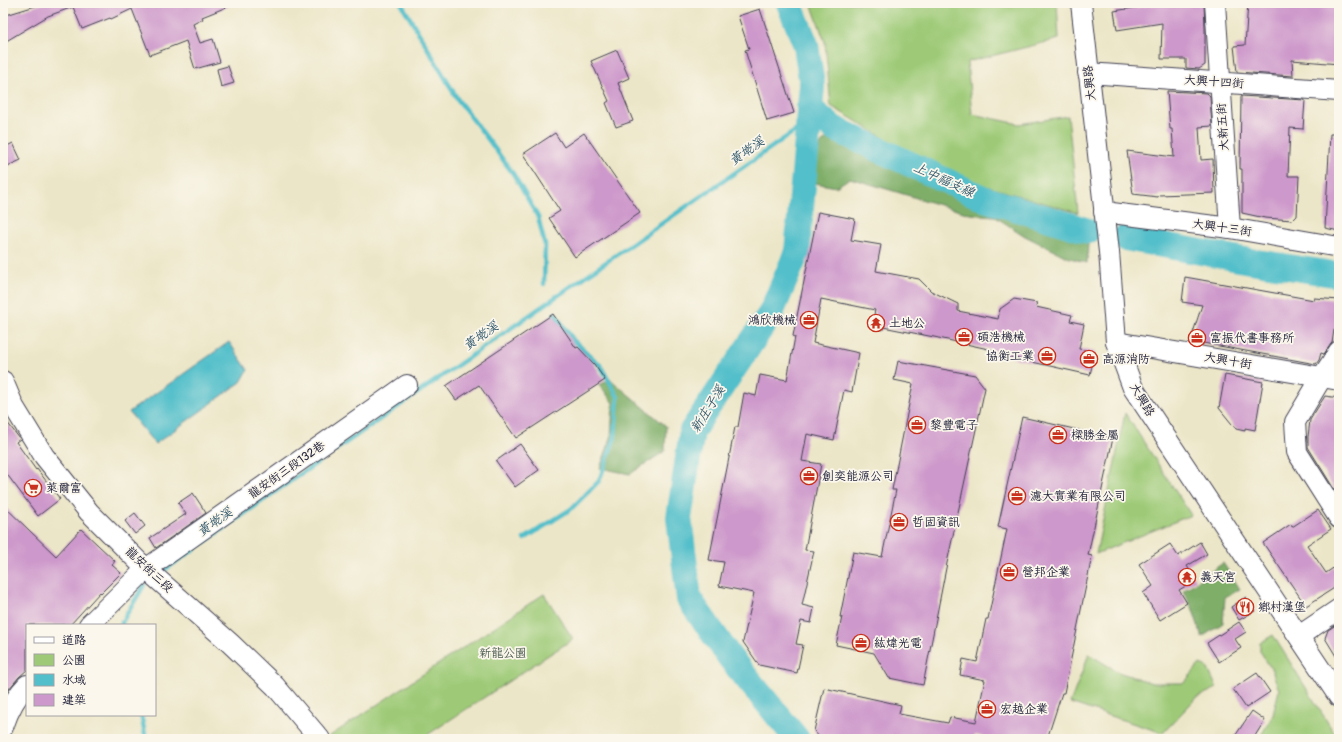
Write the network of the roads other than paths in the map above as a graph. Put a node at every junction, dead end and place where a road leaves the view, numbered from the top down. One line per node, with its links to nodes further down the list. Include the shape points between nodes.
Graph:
1 (1081, 3): 3 (street, 大興路)
2 (1215, 3): 4 (street, 大新五街)
3 (1088, 73): 4 (street, 大興十四街); 6 (street, 大興路)
4 (1220, 83): 5 (street, 大興十四街); 7 (street, 大新五街)
5 (1339, 91)
6 (1104, 212): 7 (street, 大興十三街); 9 (street, 大興路)
7 (1230, 228): 8 (street, 大興十三街)
8 (1339, 247)
9 (1116, 342): 11 (street, 大興十街); 18 (street, 大興路, via 1133,388)
10 (1339, 351): 11 (street)
11 (1330, 379): 14 (street, via 1296,422 1297,452)
12 (3, 381): 15 (street, 龍安街三段, via 14,407 44,456 88,512)
13 (408, 385): 15 (street, 龍安街三段132巷)
14 (1339, 518)
15 (146, 569): 17 (street, 龍安街三段132巷); 22 (street, 龍安街三段, via 275,686)
16 (1339, 609): 18 (street)
17 (90, 624)
18 (1299, 636): 20 (street, 大興路)
19 (26, 686): 21 (street)
20 (1339, 697)
21 (5, 717)
22 (320, 739)

